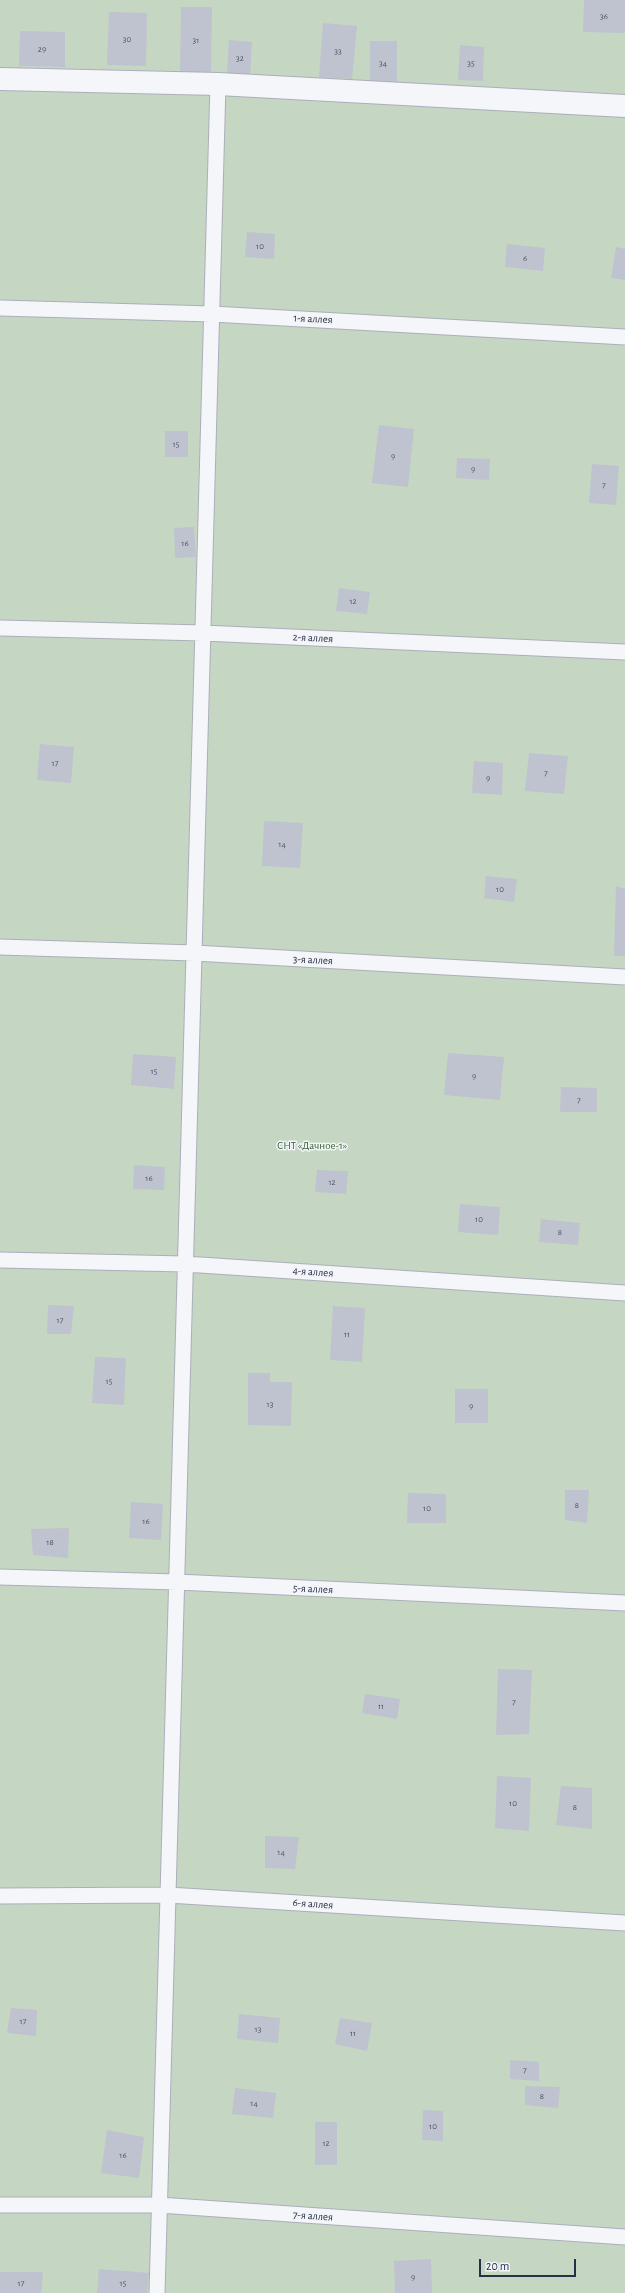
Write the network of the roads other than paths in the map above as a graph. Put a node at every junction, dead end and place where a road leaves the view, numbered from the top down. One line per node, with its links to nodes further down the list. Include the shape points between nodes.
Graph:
1 (0, 79): 2 (street)
2 (218, 84): 3 (street); 5 (lane)
3 (625, 106)
4 (0, 308): 5 (lane, 1-я аллея)
5 (212, 314): 6 (lane, 1-я аллея); 8 (lane)
6 (625, 337)
7 (0, 628): 8 (lane, 2-я аллея)
8 (203, 633): 9 (lane, 2-я аллея); 11 (lane)
9 (625, 652)
10 (0, 947): 11 (lane, 3-я аллея)
11 (194, 953): 12 (lane, 3-я аллея); 14 (lane)
12 (625, 977)
13 (0, 1260): 14 (lane, 4-я аллея)
14 (185, 1264): 15 (lane, 4-я аллея); 17 (lane)
15 (625, 1293)
16 (0, 1577): 17 (lane, 5-я аллея)
17 (177, 1582): 18 (lane, 5-я аллея); 19 (lane)
18 (625, 1603)
19 (168, 1895): 20 (lane, 6-я аллея); 21 (lane, 6-я аллея); 23 (lane)
20 (0, 1896)
21 (625, 1923)
22 (0, 2205): 23 (lane, 7-я аллея)
23 (159, 2205): 24 (lane, 7-я аллея); 25 (lane)
24 (625, 2237)
25 (157, 2293)

